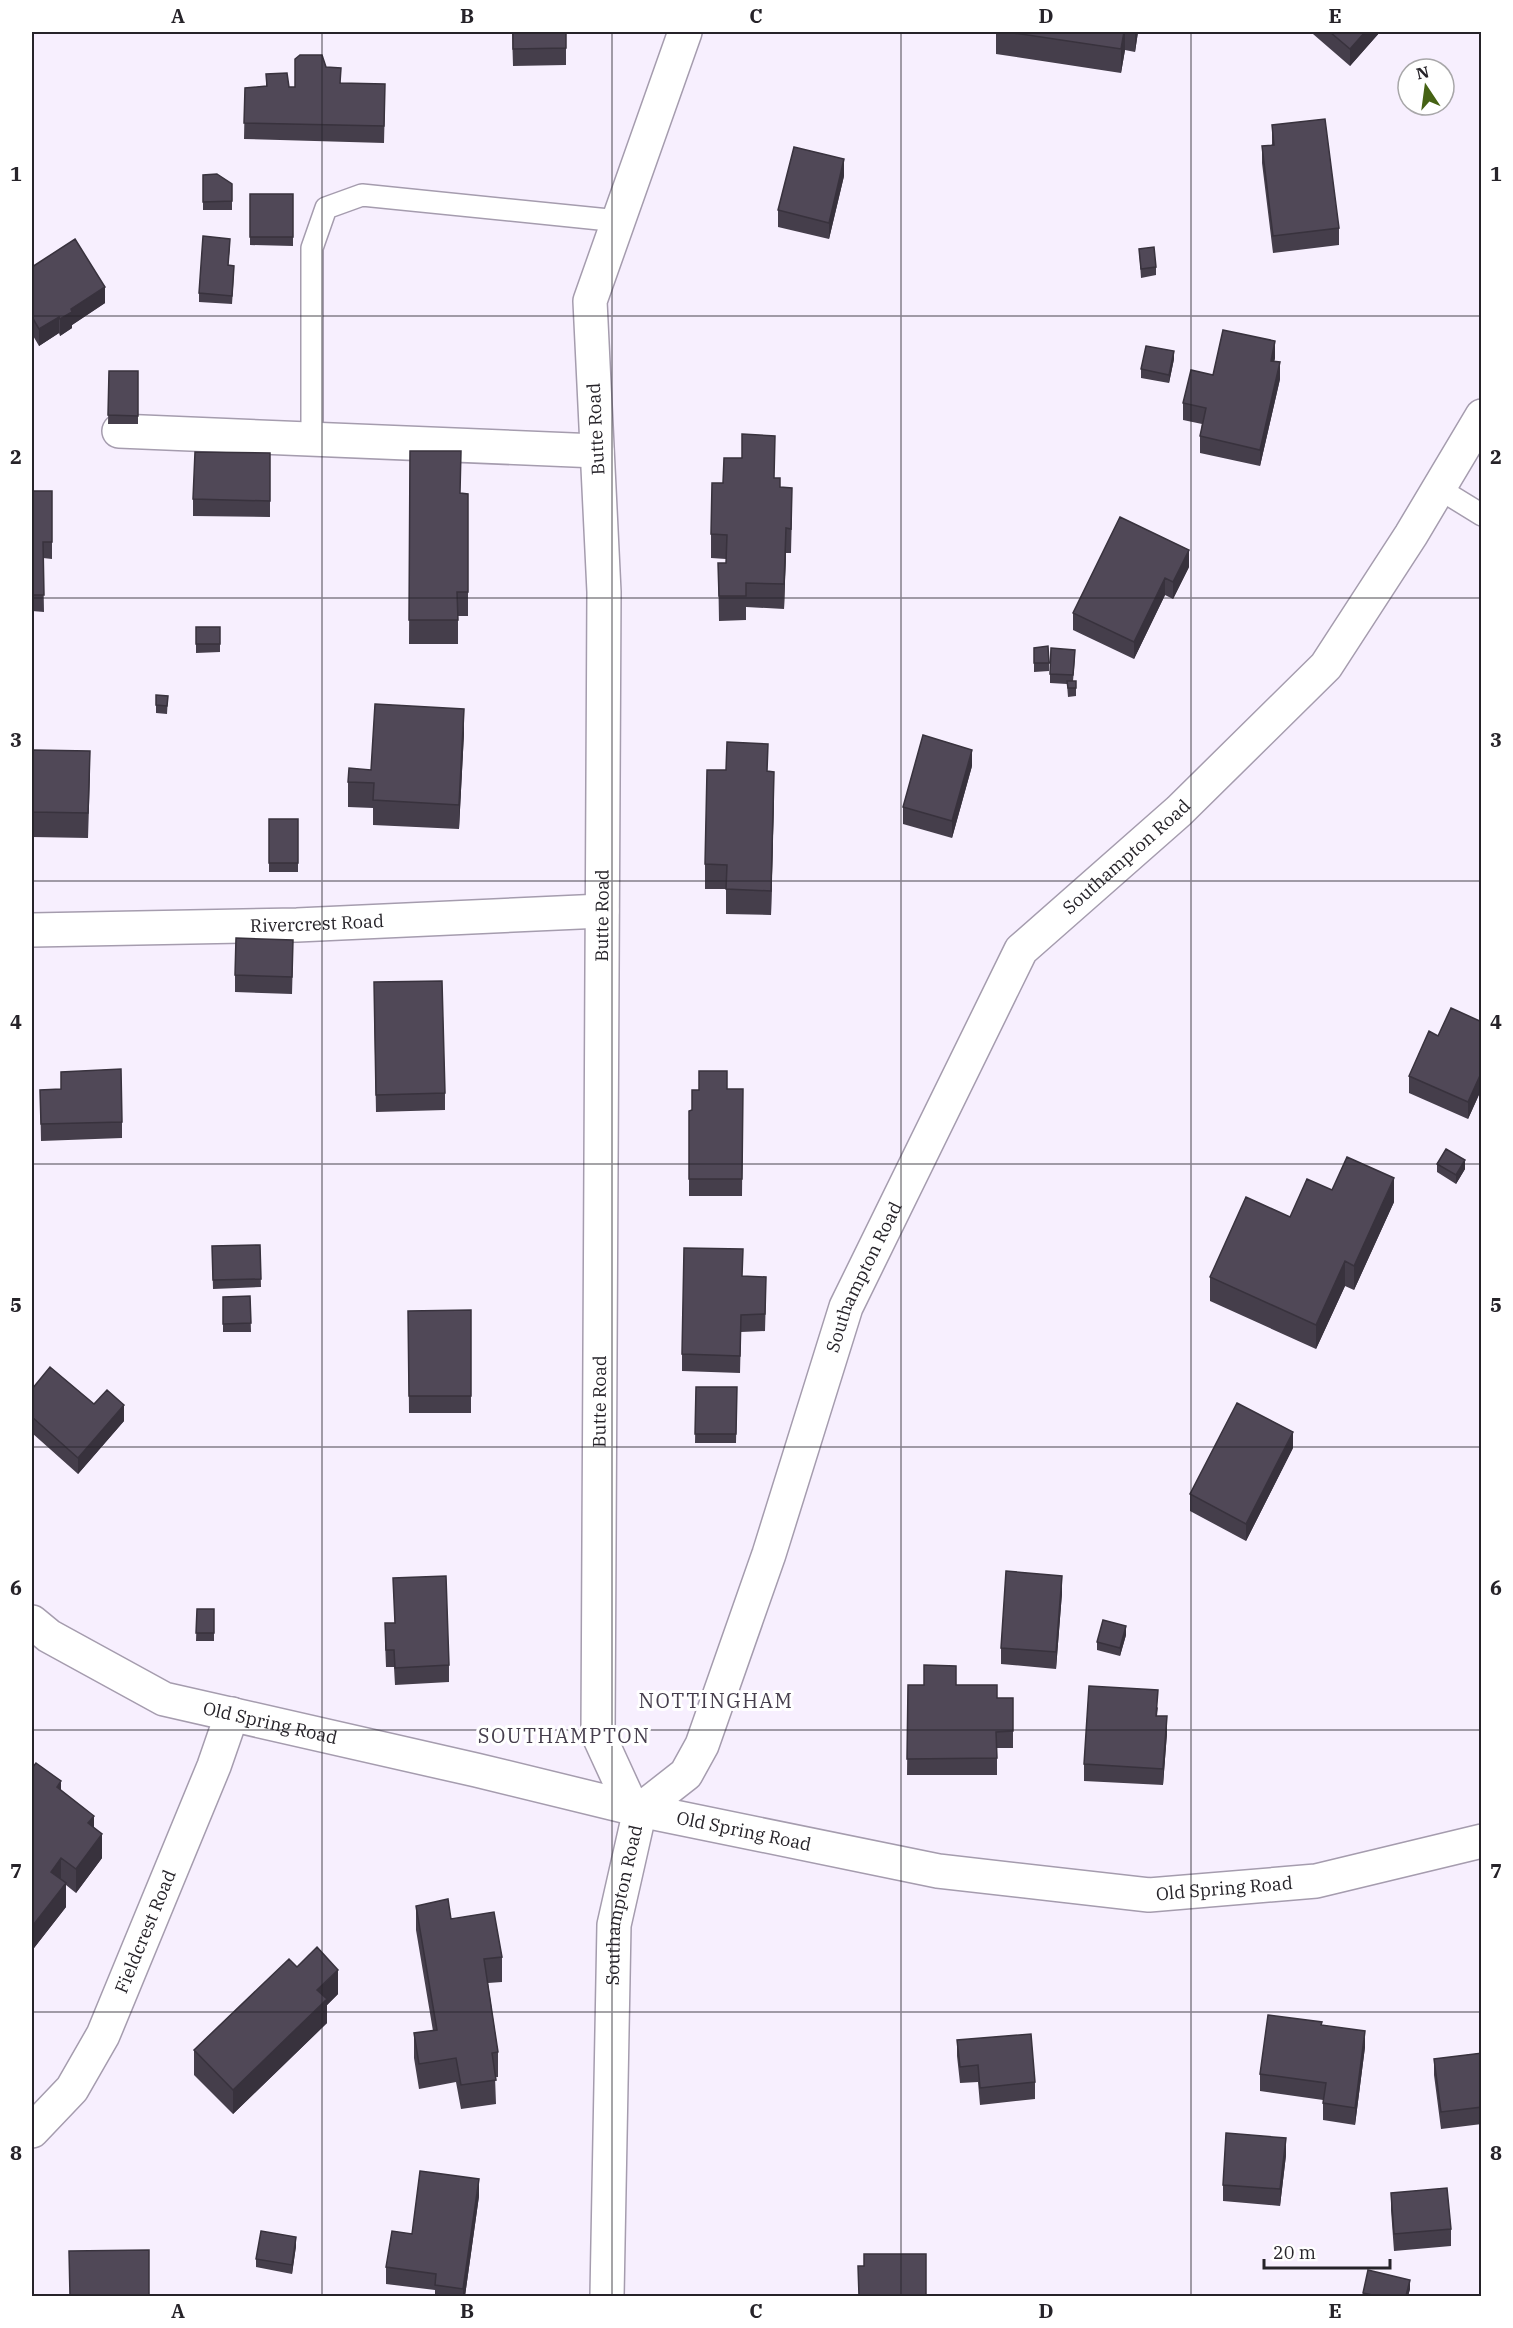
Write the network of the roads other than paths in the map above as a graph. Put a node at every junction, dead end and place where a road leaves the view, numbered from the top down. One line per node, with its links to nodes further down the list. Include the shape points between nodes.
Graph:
1 (685, 32): 2 (street, Butte Road)
2 (619, 221): 5 (lane, via 362,195 326,208 312,248); 6 (street, Butte Road, via 590,301)
3 (1482, 416): 7 (street, Southampton Road)
4 (118, 431): 5 (street)
5 (312, 439): 6 (street)
6 (597, 451): 9 (street, Butte Road, via 604,592)
7 (1438, 488): 8 (lane); 13 (street, Southampton Road, via 1326,666 1179,811 1021,950 846,1307 769,1554 702,1745 686,1774)
8 (1482, 515)
9 (602, 911): 10 (street, Rivercrest Road, via 297,925); 13 (street, Butte Road, via 598,1734)
10 (32, 930)
11 (32, 1622): 12 (street, Old Spring Road, via 50,1636 164,1699)
12 (232, 1714): 13 (street, Old Spring Road); 15 (street, Fieldcrest Road, via 103,2035 72,2089)
13 (636, 1809): 14 (street, Old Spring Road, via 938,1871 1149,1895 1316,1881); 16 (street, Southampton Road, via 614,1925)
14 (1482, 1841)
15 (32, 2131)
16 (607, 2296)

